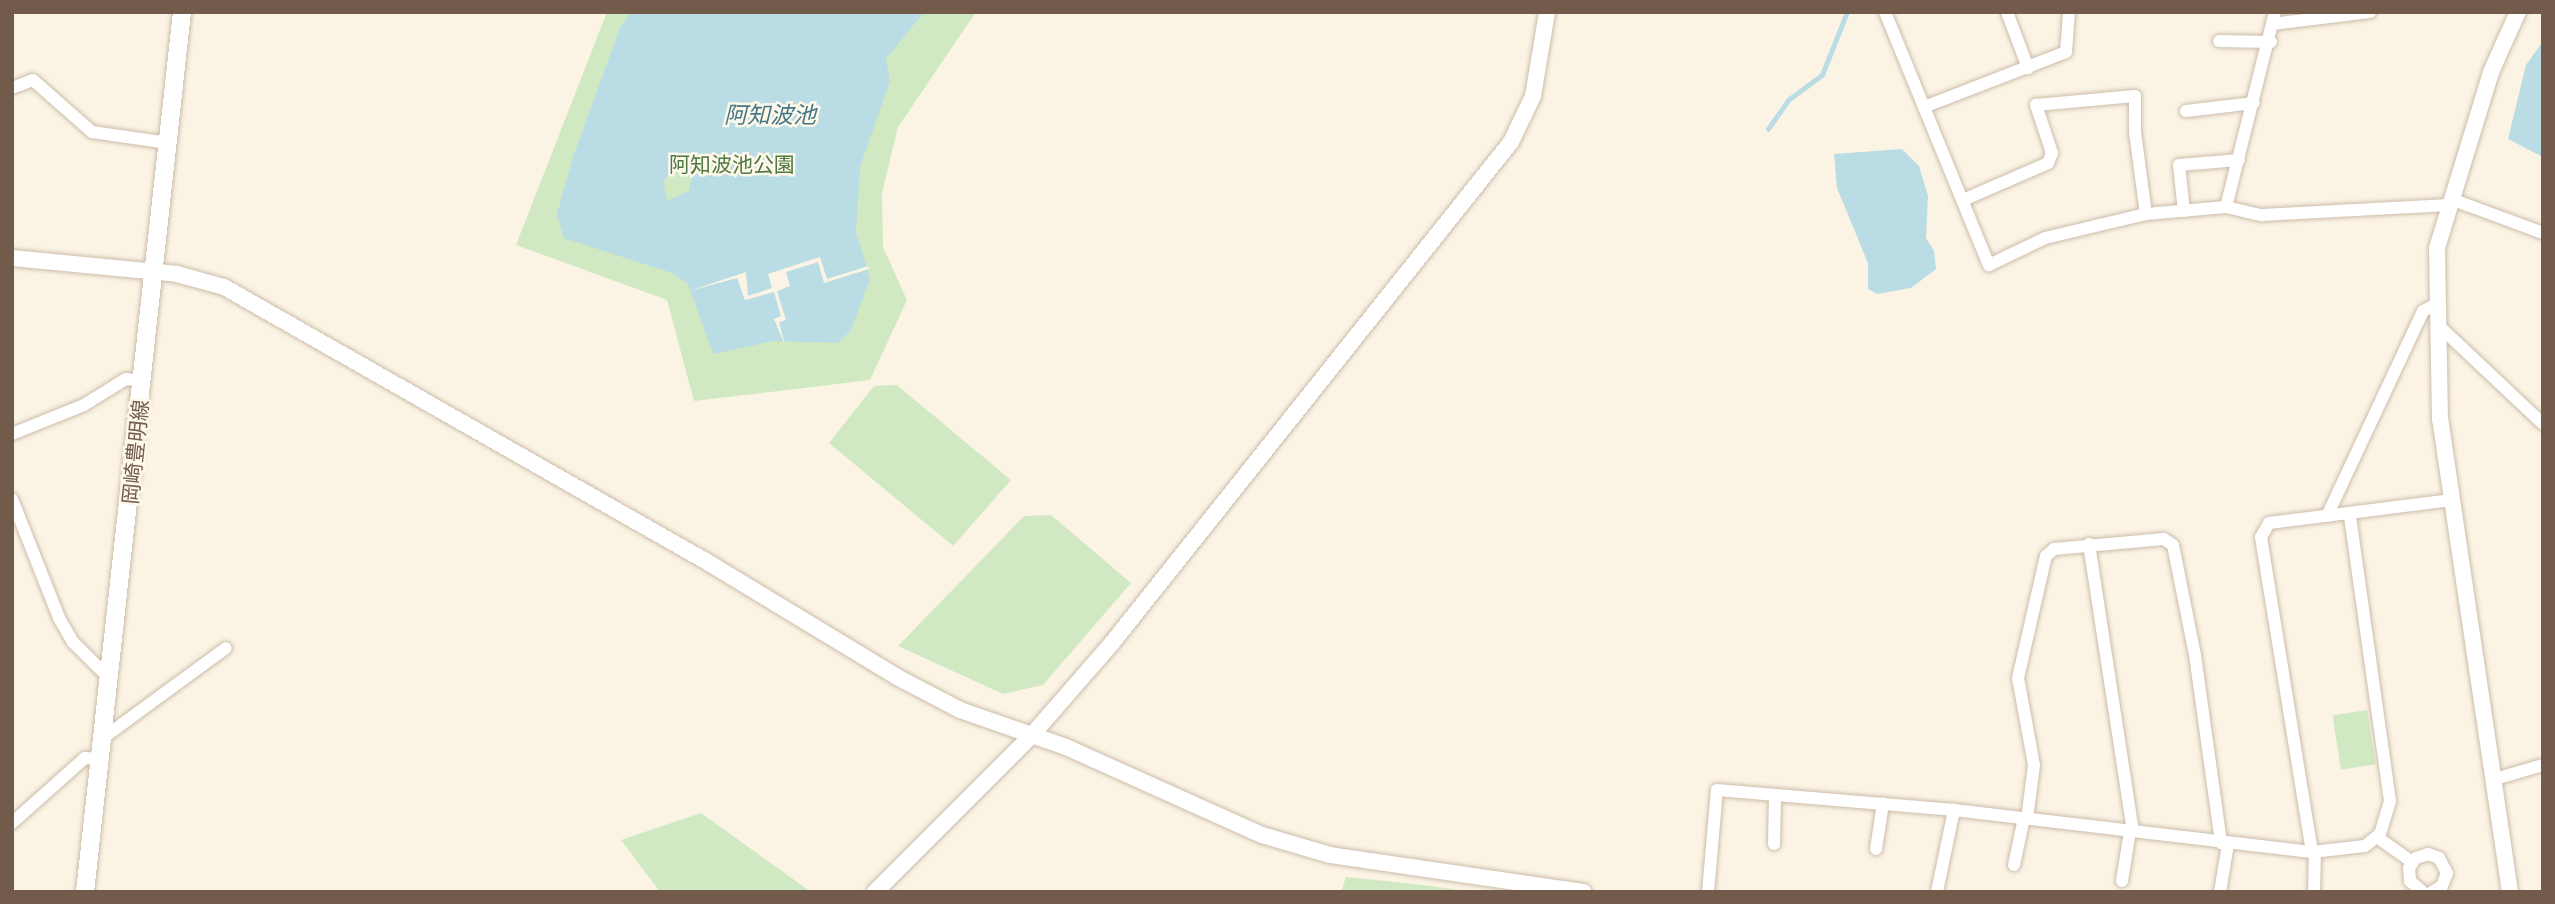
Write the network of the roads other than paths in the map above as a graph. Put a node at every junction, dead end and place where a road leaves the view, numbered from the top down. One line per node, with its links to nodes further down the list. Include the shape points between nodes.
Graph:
1 (182, 12): 16 (main road, 岡崎豊明線)
2 (1547, 12): 38 (street, via 1533,96 1511,142 1112,643)
3 (1885, 12): 14 (street)
4 (2007, 12): 11 (street)
5 (2069, 12): 11 (street, via 2066,52)
6 (2370, 12): 8 (street)
7 (2518, 12): 19 (street, via 2491,72)
8 (2273, 18): 10 (street)
9 (2219, 41): 10 (street)
10 (2271, 42): 13 (street)
11 (2028, 68): 14 (street)
12 (12, 88): 16 (street, via 33,80 92,132)
13 (2254, 103): 15 (street); 17 (street)
14 (1924, 107): 18 (street)
15 (2186, 111)
16 (168, 143): 25 (main road, 岡崎豊明線)
17 (2239, 160): 20 (street); 21 (street, via 2179,165)
18 (1963, 200): 22 (street, via 1989,265 2045,238); 22 (street, via 2048,163 2052,153 2036,106 2135,96)
19 (2450, 202): 20 (street, via 2262,215); 23 (street); 26 (street, via 2437,248)
20 (2225, 207): 21 (street)
21 (2184, 211): 22 (street)
22 (2146, 215)
23 (2543, 233)
24 (12, 258): 25 (street)
25 (154, 272): 28 (main road, 岡崎豊明線); 38 (street, via 224,287 709,563 897,677 960,710)
26 (2439, 303): 27 (street); 33 (street, via 2423,311)
27 (2439, 326): 29 (street); 32 (street, via 2440,419)
28 (143, 381): 30 (street, via 126,379 84,405); 37 (main road, 岡崎豊明線)
29 (2543, 424)
30 (12, 434)
31 (12, 499): 37 (street, via 60,618 74,642)
32 (2452, 500): 34 (street); 42 (street)
33 (2327, 516): 34 (street); 53 (street, via 2269,523 2261,537)
34 (2350, 516): 49 (street, via 2390,801)
35 (2090, 544): 46 (street, via 2049,551 2030,624 2018,678 2034,765); 48 (street); 50 (street, via 2164,539 2173,545)
36 (226, 648): 39 (street)
37 (109, 678): 39 (main road, 岡崎豊明線)
38 (1032, 735): 58 (street); 59 (street, via 1262,835 1330,855)
39 (103, 738): 40 (main road, 岡崎豊明線)
40 (100, 760): 47 (street, via 85,758); 57 (main road, 岡崎豊明線)
41 (2543, 765): 42 (street)
42 (2495, 779): 66 (street)
43 (1775, 795): 44 (street); 51 (street); 60 (street, via 1717,790)
44 (1883, 804): 45 (street); 52 (street)
45 (1954, 810): 46 (street); 61 (street)
46 (2025, 819): 48 (street); 55 (street)
47 (12, 823)
48 (2132, 831): 50 (street); 56 (street)
49 (2377, 837): 53 (street, via 2358,850); 54 (street)
50 (2225, 843): 53 (street); 62 (street)
51 (1774, 844)
52 (1876, 849)
53 (2313, 852): 63 (street)
54 (2412, 862): 64 (street, via 2410,881); 65 (street, via 2428,854 2443,862 2446,880)
55 (2014, 865)
56 (2122, 881)
57 (85, 892)
58 (876, 892)
59 (1583, 892)
60 (1708, 892)
61 (1937, 892)
62 (2220, 892)
63 (2314, 892)
64 (2423, 892)
65 (2432, 892)
66 (2510, 892)

